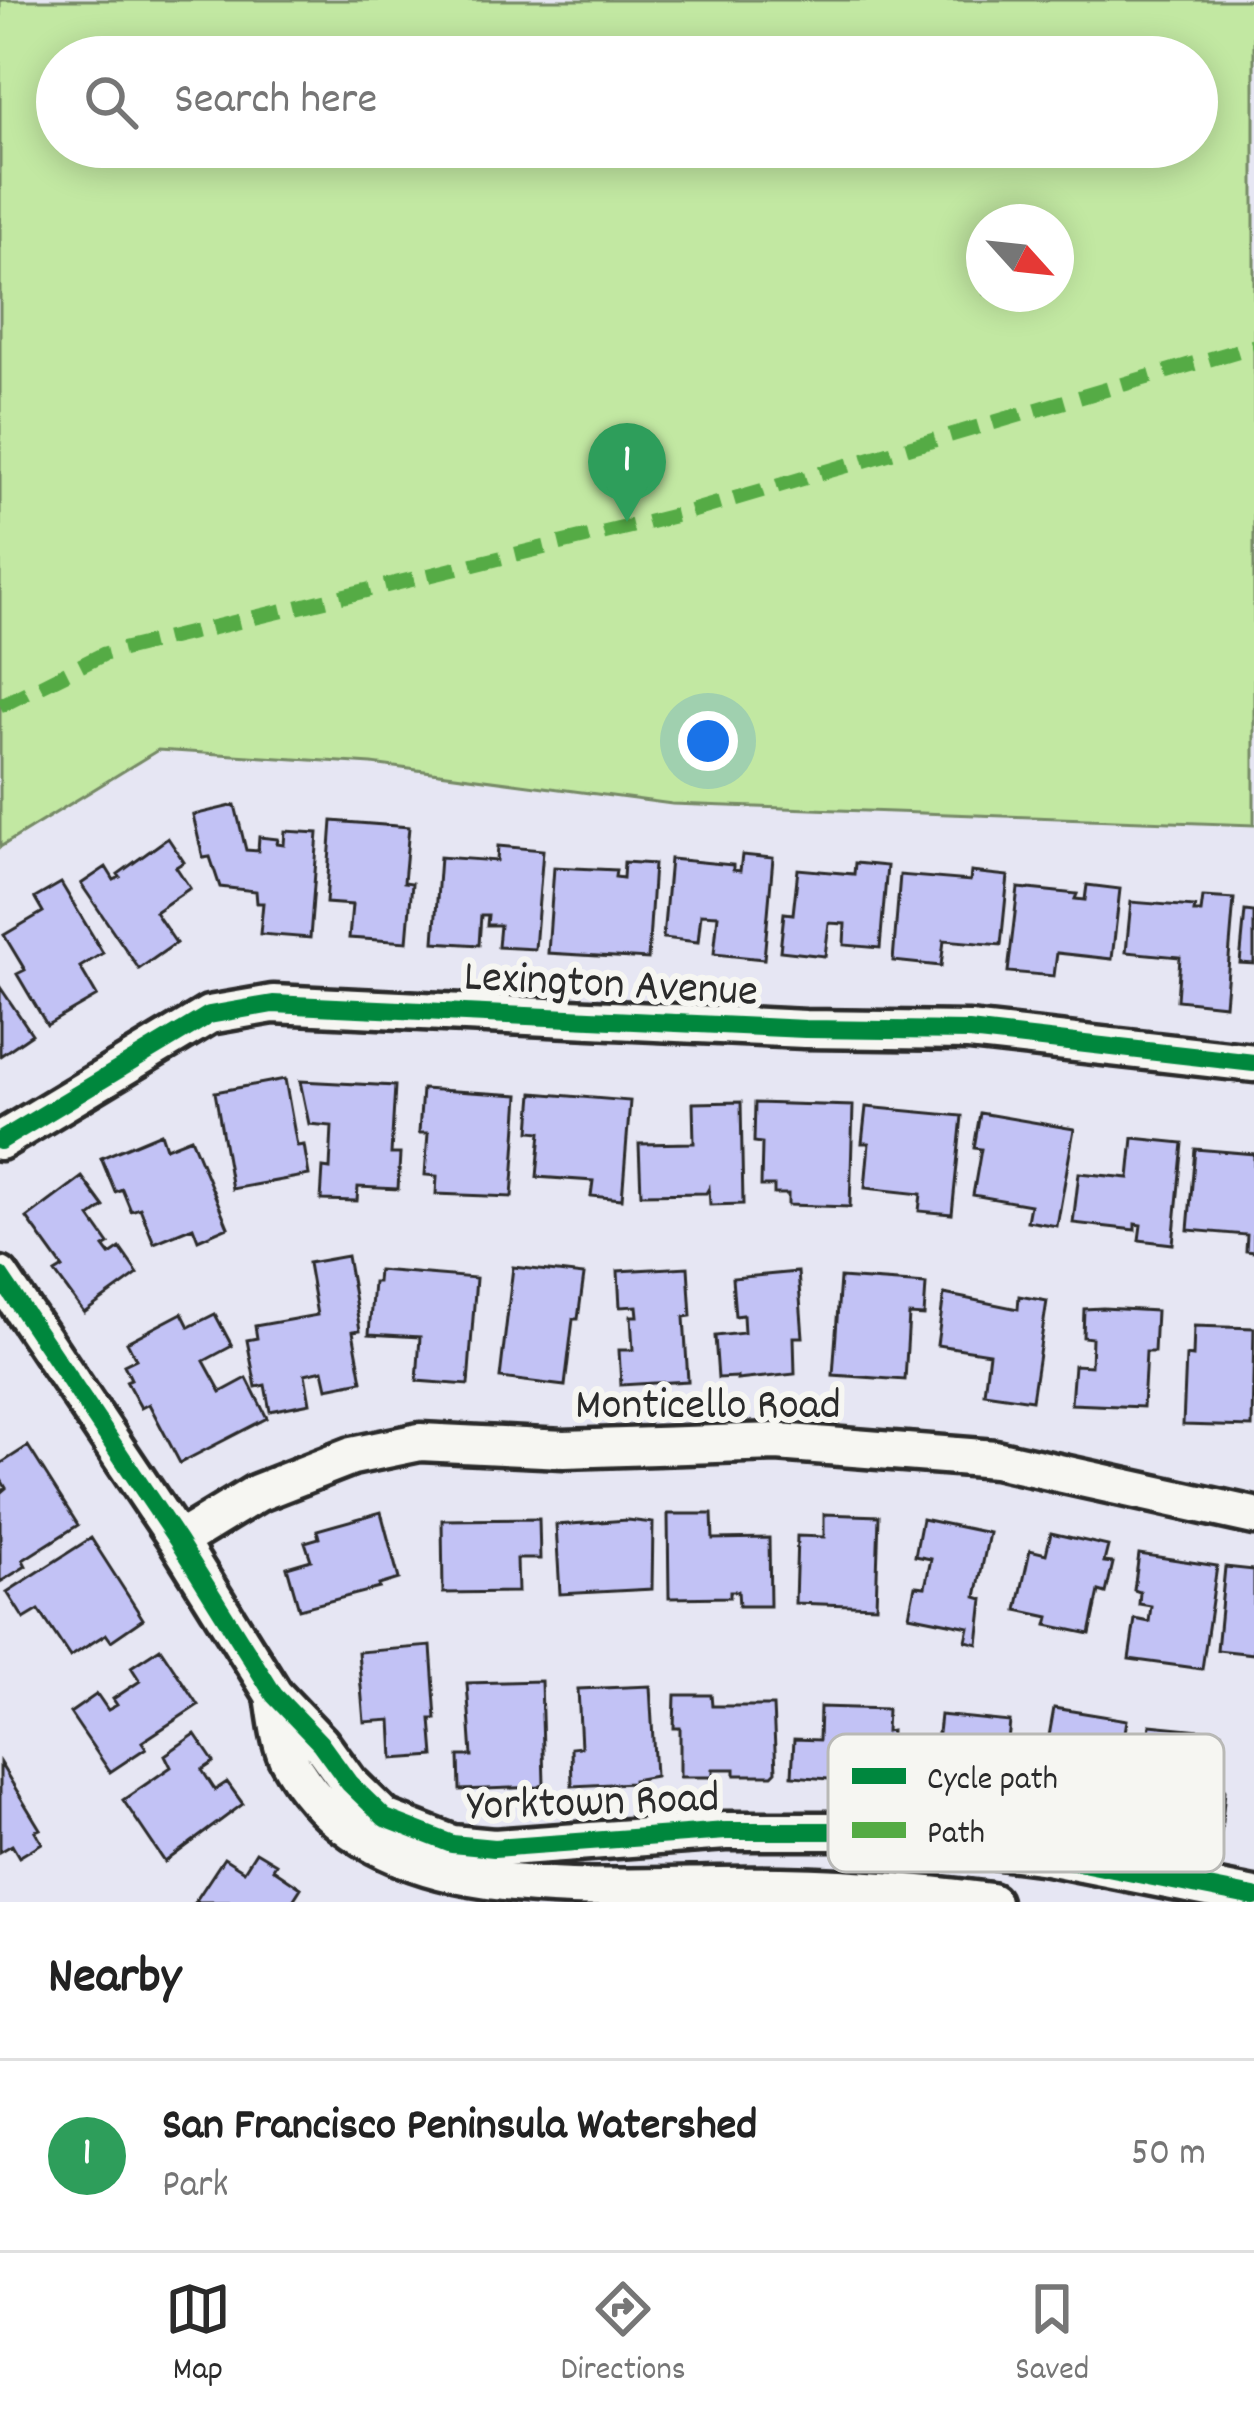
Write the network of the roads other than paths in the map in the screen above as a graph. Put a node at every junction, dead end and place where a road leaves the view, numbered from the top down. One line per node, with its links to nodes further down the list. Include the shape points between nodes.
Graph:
1 (1254, 1063): 2 (street, Lexington Avenue, via 969,1031 273,1004 209,1015)
2 (0, 1142)
3 (0, 1276): 5 (street, Yorktown Road)
4 (1254, 1516): 5 (street, Monticello Road, via 995,1459 777,1442 564,1449 420,1442 352,1456 257,1493)
5 (178, 1541): 6 (street, Yorktown Road)
6 (274, 1695): 7 (street, Yorktown Road, via 385,1818 452,1844); 10 (street, Yorktown Road, via 285,1754 310,1805 334,1835 404,1882 501,1897 845,1886)
7 (828, 1831)
8 (1128, 1872): 9 (street, Yorktown Road)
9 (1254, 1897)
10 (991, 1902)

